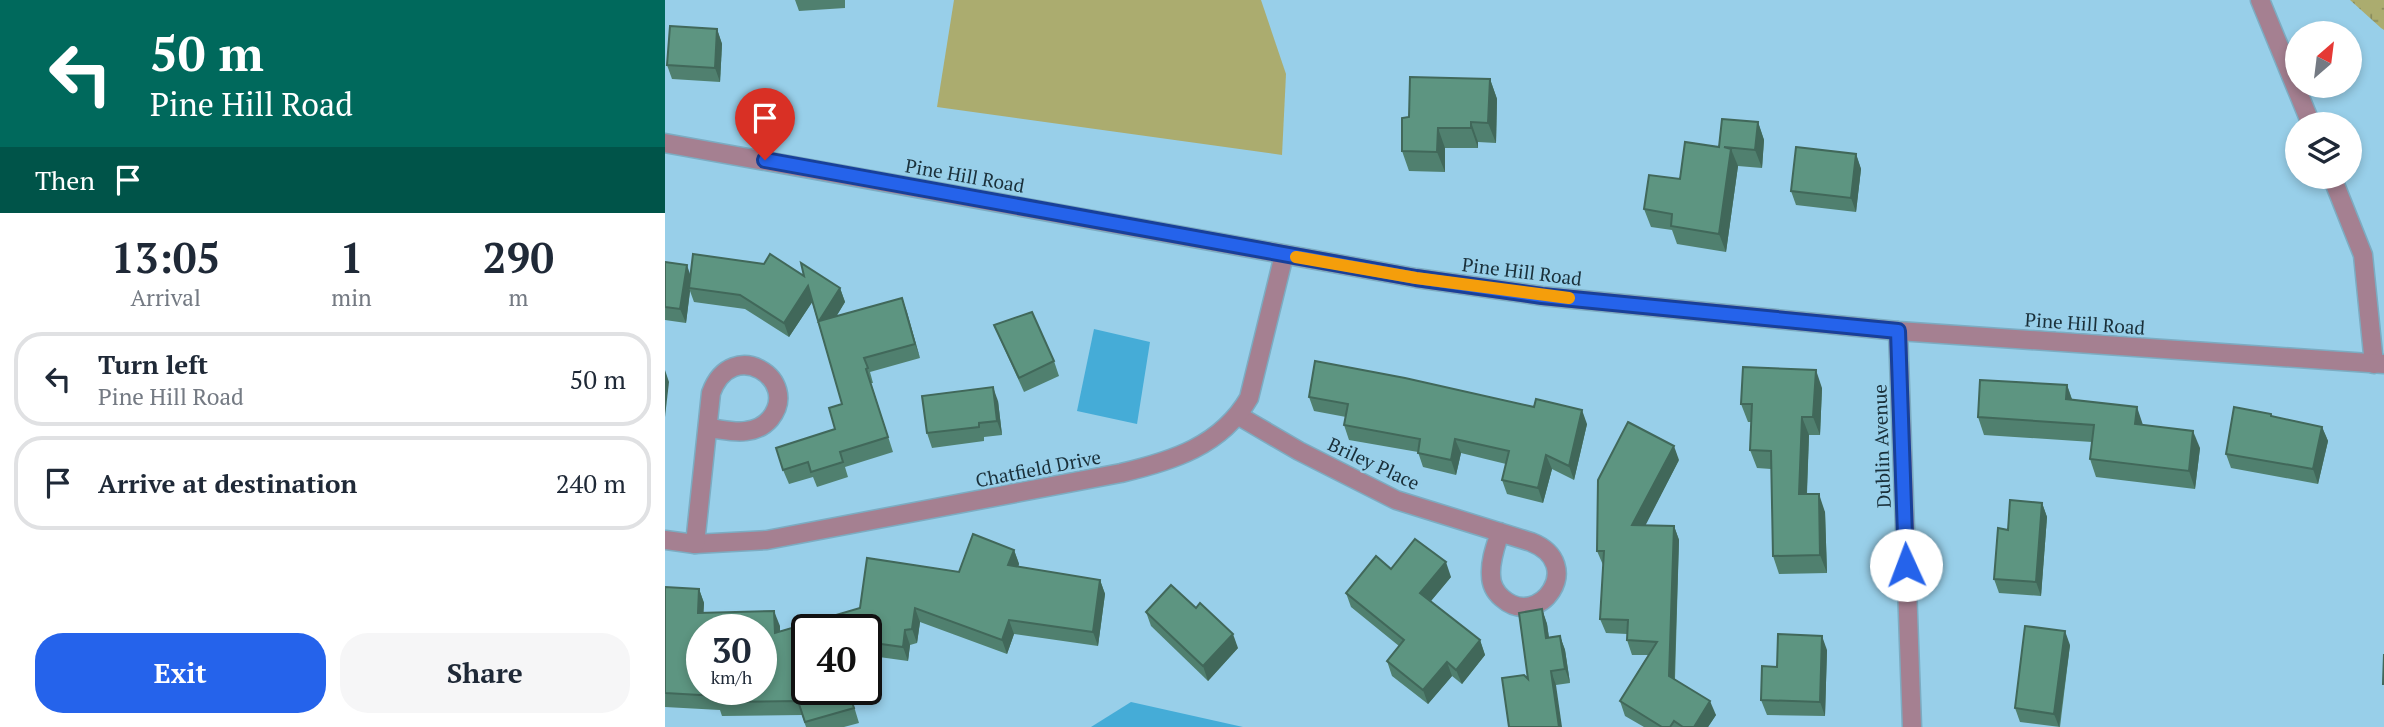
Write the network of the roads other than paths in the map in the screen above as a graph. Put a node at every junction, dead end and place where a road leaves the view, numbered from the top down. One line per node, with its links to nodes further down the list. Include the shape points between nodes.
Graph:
1 (2260, 0): 2 (street)
2 (2306, 112)
3 (665, 143): 5 (street, Pine Hill Road)
4 (2337, 189): 7 (street, via 2363,255)
5 (1284, 255): 6 (street, Pine Hill Road, via 1542,296); 8 (street, Chatfield Drive, via 1257,373)
6 (1898, 331): 7 (street, Pine Hill Road); 13 (street, Dublin Avenue)
7 (2379, 364)
8 (1239, 416): 10 (street, Briley Place, via 1396,500); 12 (street, Chatfield Drive, via 1211,440 1160,464 767,540)
9 (708, 428): 9 (street, via 711,393 721,374 750,365 775,383 777,404 766,424 745,432); 12 (street)
10 (1500, 532): 10 (street, Briley Place, via 1541,545 1550,553 1557,574 1555,586 1541,602 1529,607 1507,603 1493,587 1491,567)
11 (665, 540): 12 (street, Chatfield Drive)
12 (695, 544)
13 (1912, 727)

